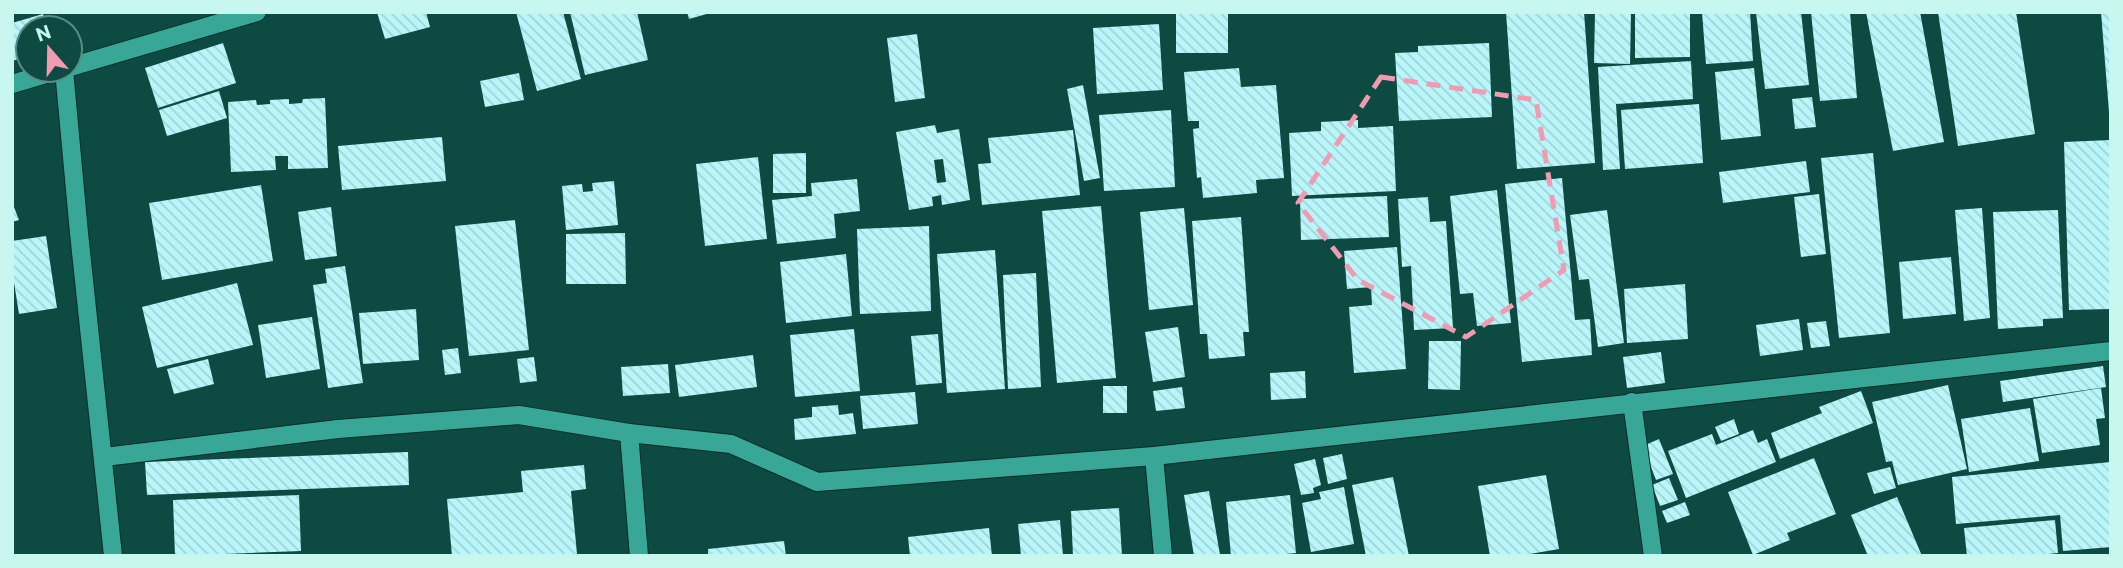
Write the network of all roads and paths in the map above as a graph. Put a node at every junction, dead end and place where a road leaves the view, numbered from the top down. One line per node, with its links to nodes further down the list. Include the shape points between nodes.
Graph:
1 (257, 12): 2 (street)
2 (84, 63)
3 (65, 84): 8 (street)
4 (2111, 351): 5 (street)
5 (1632, 402): 7 (street); 12 (street)
6 (629, 433): 7 (street, via 731,443 817,482); 8 (street, via 519,415 338,429); 10 (street)
7 (1154, 456): 11 (street)
8 (104, 457): 9 (street)
9 (113, 556)
10 (639, 556)
11 (1163, 556)
12 (1653, 556)

